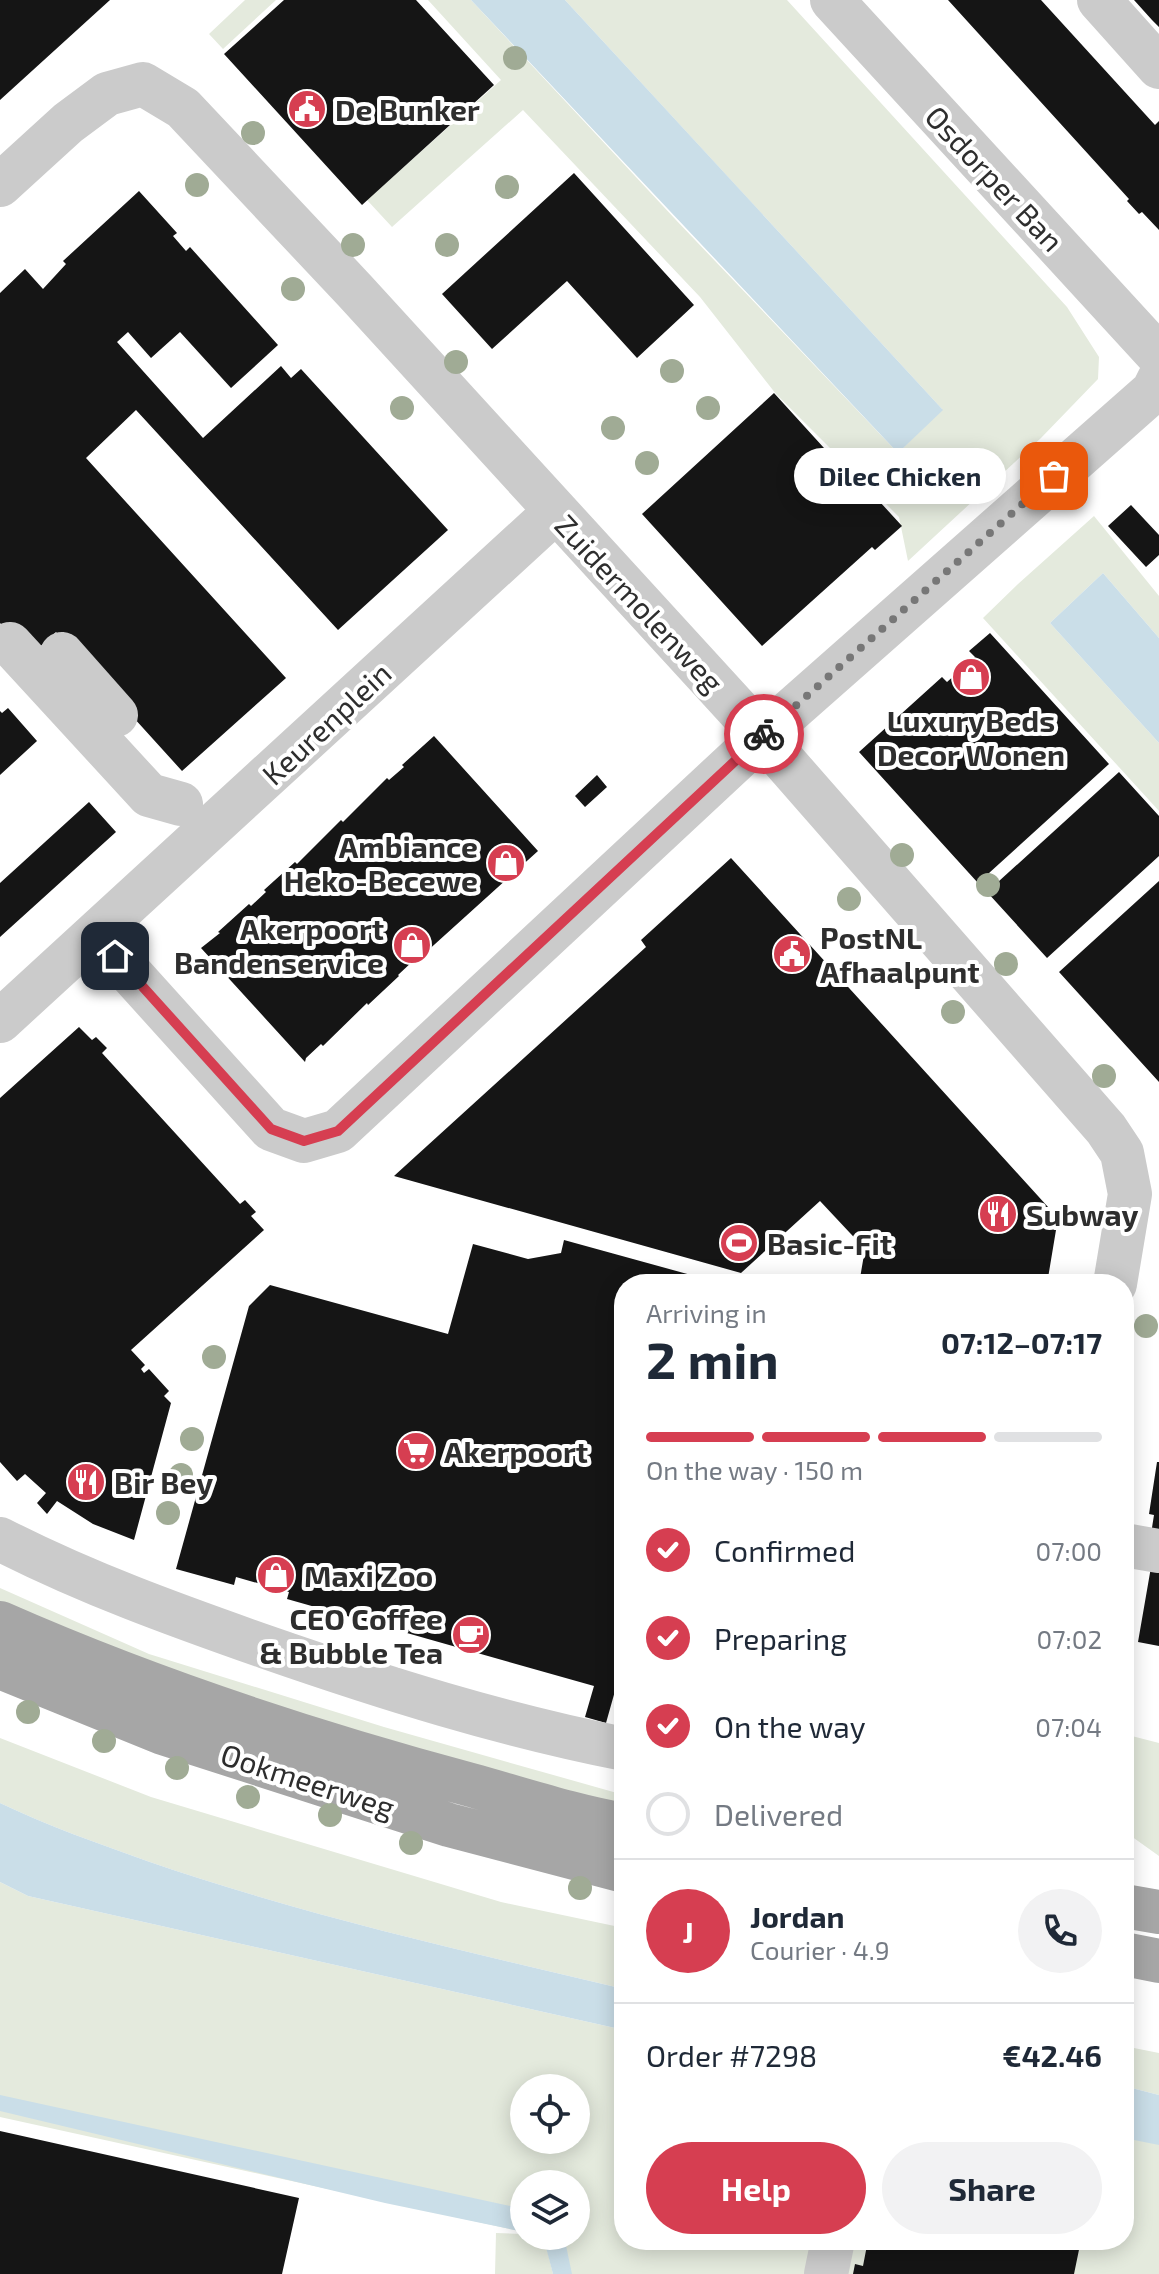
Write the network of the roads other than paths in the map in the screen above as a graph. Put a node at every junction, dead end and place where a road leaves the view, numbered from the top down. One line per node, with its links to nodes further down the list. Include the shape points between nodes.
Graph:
1 (832, 0): 5 (street, Osdorper Ban)
2 (1099, 0): 3 (street)
3 (1159, 67)
4 (0, 185): 6 (street, Zuidermolenweg, via 107,94 143,84 183,108)
5 (1157, 379): 9 (street)
6 (556, 511): 9 (street, Zuidermolenweg); 10 (street, Keurenplein)
7 (10, 644): 10 (street, via 149,795)
8 (62, 654): 10 (street, via 174,779)
9 (762, 736): 11 (street, via 338,1131 304,1141 271,1129); 13 (street, Zuidermolenweg, via 1122,1153)
10 (194, 818): 11 (street, Keurenplein)
11 (95, 934): 12 (street, Keurenplein)
12 (0, 1021)
13 (1143, 1168): 14 (street, Zuidermolenweg, via 1130,1194)
14 (1117, 1274)
15 (0, 1539): 20 (street, via 145,1605 377,1686 542,1733)
16 (1134, 1547): 17 (street)
17 (1159, 1551)
18 (0, 1623): 21 (main road, Ookmeerweg, via 85,1661 330,1744)
19 (0, 1667): 22 (main road, Ookmeerweg, via 163,1733 449,1825)
20 (614, 1747)
21 (614, 1822)
22 (614, 1868)
23 (1134, 1908): 24 (main road)
24 (1159, 1912)
25 (1134, 1956): 26 (main road)
26 (1159, 1961)
27 (831, 2250): 28 (street)
28 (826, 2274)

